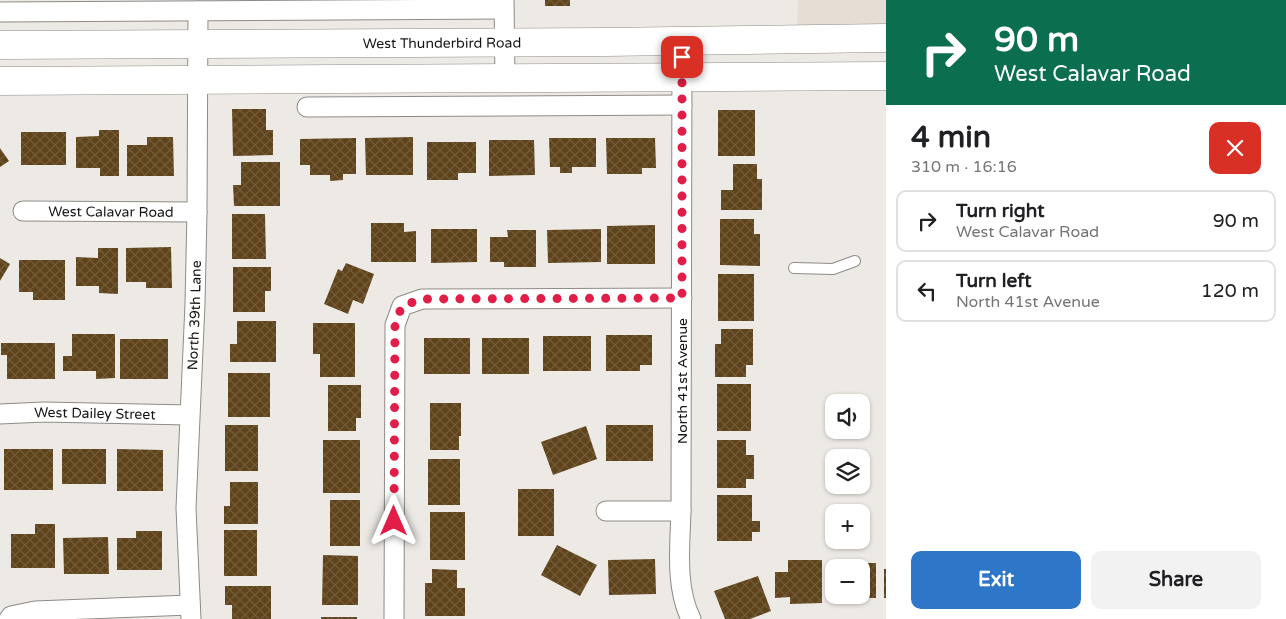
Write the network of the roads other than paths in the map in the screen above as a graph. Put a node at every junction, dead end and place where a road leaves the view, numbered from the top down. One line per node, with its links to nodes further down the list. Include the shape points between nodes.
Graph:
1 (504, 4): 2 (street); 6 (street)
2 (198, 11): 3 (street); 7 (street, North 39th Lane)
3 (0, 12)
4 (886, 38): 5 (main road, West Thunderbird Road)
5 (682, 41): 6 (main road, West Thunderbird Road); 10 (street, North 41st Avenue)
6 (504, 42): 7 (main road, West Thunderbird Road); 11 (street)
7 (198, 44): 8 (main road, West Thunderbird Road); 12 (street, North 39th Lane)
8 (0, 45)
9 (886, 76): 10 (main road)
10 (682, 77): 11 (main road); 15 (street, North 41st Avenue)
11 (505, 79): 13 (main road)
12 (198, 80): 13 (main road); 14 (main road); 19 (street, North 39th Lane)
13 (328, 80): 16 (street)
14 (0, 81)
15 (682, 104): 16 (street); 22 (street, North 41st Avenue)
16 (349, 107): 17 (street)
17 (307, 108)
18 (24, 211): 19 (street, West Calavar Road)
19 (198, 212): 24 (street, North 39th Lane)
20 (855, 261): 21 (lane, via 833,269)
21 (794, 268)
22 (682, 298): 26 (street, North 41st Avenue); 29 (street, via 422,299 402,306 395,324)
23 (0, 414): 24 (street, West Dailey Street)
24 (189, 415): 27 (street, North 39th Lane, via 186,508)
25 (606, 510): 26 (street)
26 (681, 511): 30 (street, North 41st Avenue, via 680,566)
27 (190, 612): 28 (street, via 35,612)
28 (10, 618)
29 (394, 619)
30 (690, 619)

